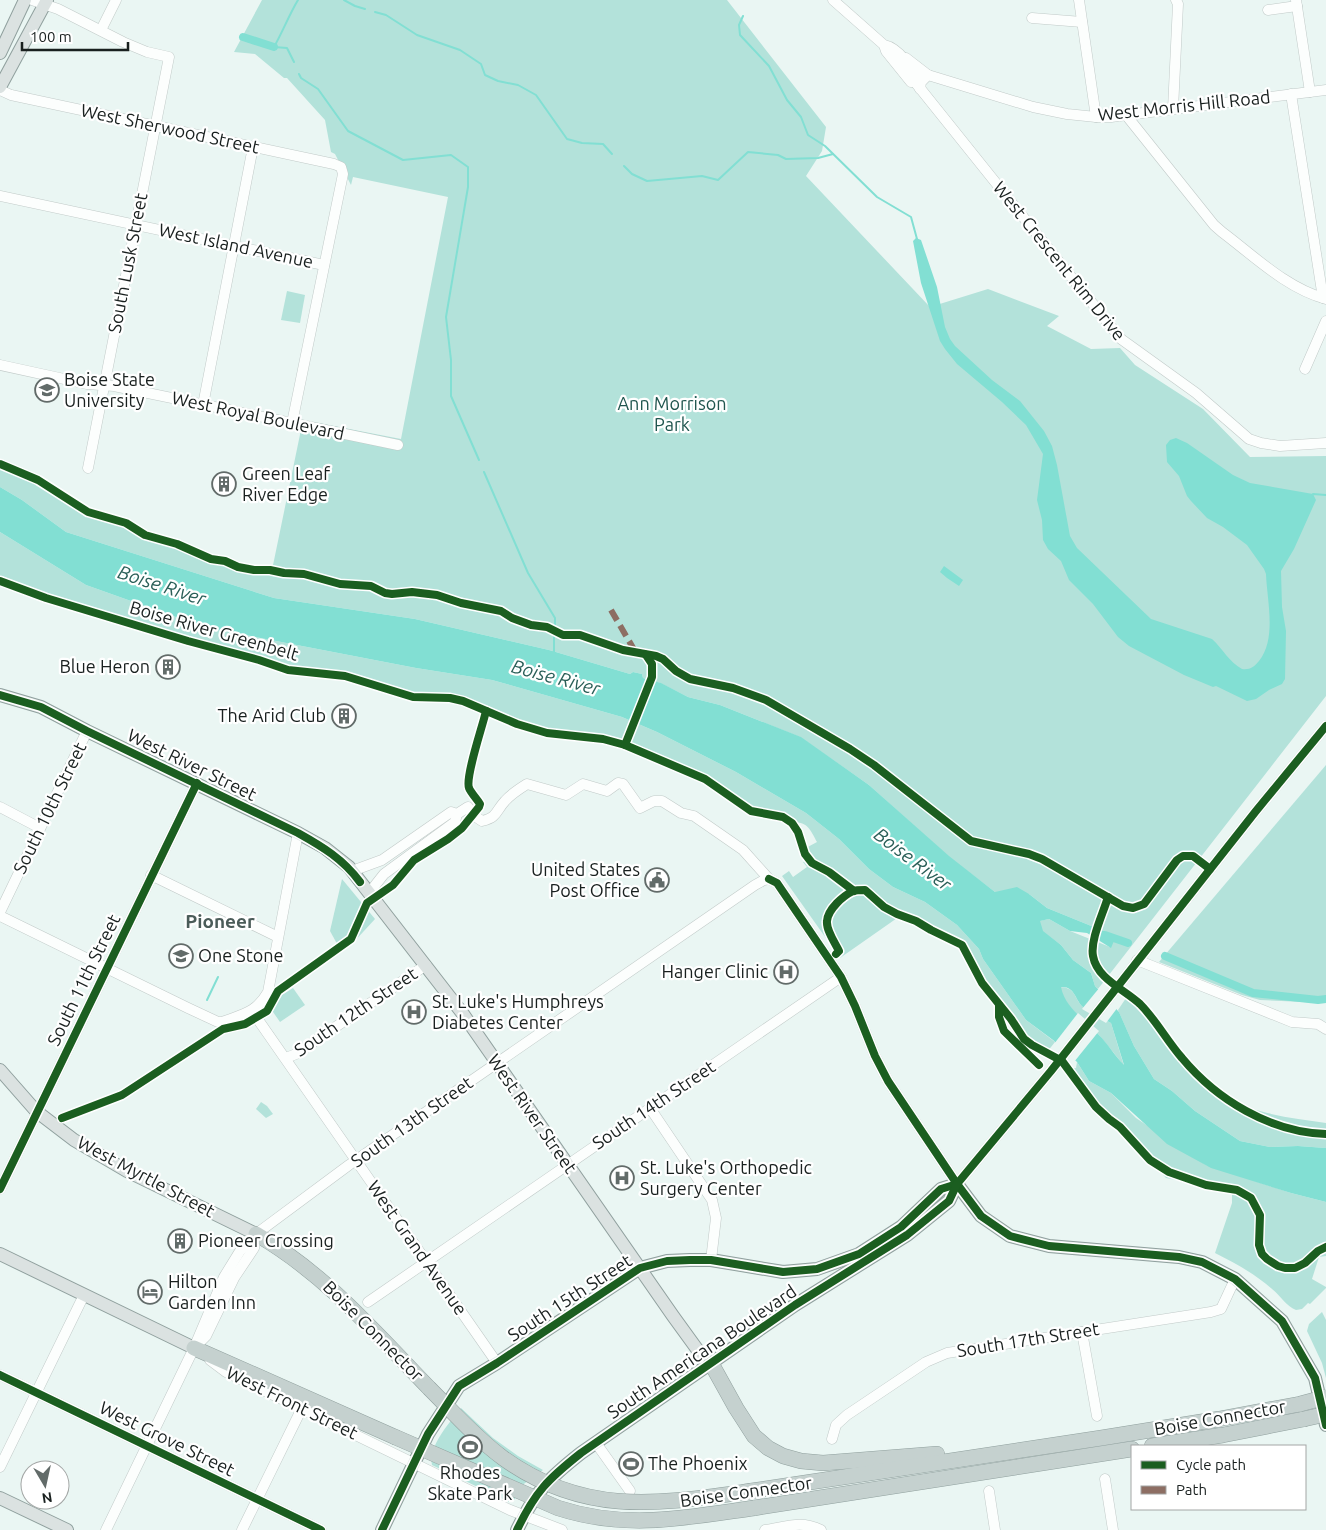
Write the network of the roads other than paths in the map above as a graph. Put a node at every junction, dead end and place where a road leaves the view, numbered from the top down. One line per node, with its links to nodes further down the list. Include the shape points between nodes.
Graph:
1 (25, 0): 12 (main road)
2 (116, 0): 11 (street)
3 (833, 0): 13 (street, West Crescent Rim Drive, via 884,45 886,51)
4 (1079, 0): 10 (street)
5 (1176, 0): 21 (street)
6 (41, 1): 11 (street); 17 (main road)
7 (1297, 3): 8 (street); 19 (street)
8 (1268, 10)
9 (1032, 18): 10 (street)
10 (1082, 22): 23 (street)
11 (101, 30): 24 (street, South Lusk Street, via 146,52 169,57)
12 (0, 53)
13 (898, 58): 14 (street, West Morris Hill Road); 15 (street, West Morris Hill Road); 16 (street, West Crescent Rim Drive, via 911,82)
14 (911, 70): 15 (street, West Morris Hill Road); 16 (street, West Crescent Rim Drive)
15 (928, 74): 16 (street); 23 (street, West Morris Hill Road, via 1032,107)
16 (917, 86): 37 (street, West Crescent Rim Drive, via 1121,339 1196,393 1249,438 1261,444 1280,446)
17 (0, 89): 24 (street, West Sherwood Street, via 11,95)
18 (1326, 90): 19 (street, West Morris Hill Road)
19 (1310, 92): 20 (street, West Morris Hill Road)
20 (1291, 94): 21 (street, West Morris Hill Road); 30 (street)
21 (1173, 109): 22 (street, West Morris Hill Road)
22 (1126, 115): 23 (street, West Morris Hill Road); 30 (street, via 1214,225 1293,285)
23 (1096, 116)
24 (155, 126): 25 (street, West Sherwood Street); 27 (street, South Lusk Street)
25 (253, 147): 28 (street); 29 (street, West Sherwood Street, via 341,167 343,174)
26 (0, 196): 27 (street, West Island Avenue)
27 (136, 224): 28 (street, West Island Avenue); 34 (street, South Lusk Street)
28 (234, 245): 29 (street, West Island Avenue); 35 (street)
29 (324, 265): 36 (street)
30 (1324, 298)
31 (1326, 321): 33 (street)
32 (0, 365): 34 (street, West Royal Boulevard)
33 (1305, 369)
34 (104, 386): 35 (street, West Royal Boulevard); 39 (street, South Lusk Street)
35 (203, 405): 36 (street, West Royal Boulevard)
36 (292, 423): 38 (street, West Royal Boulevard)
37 (1326, 443)
38 (398, 445)
39 (88, 468)
40 (0, 695): 42 (main road, West River Street, via 41,707)
41 (1326, 726): 54 (street)
42 (87, 731): 43 (main road, West River Street); 46 (street, South 10th Street)
43 (197, 784): 47 (main road, West River Street); 49 (street, South 11th Street)
44 (0, 807): 46 (street)
45 (457, 814): 48 (street, via 450,812 382,860); 50 (street, via 468,807 482,821 491,818 513,793 527,784 566,795 583,784 607,791 623,784 640,808 662,801 694,816 743,850); 51 (street, via 455,822 384,874)
46 (40, 828): 52 (street, South 10th Street)
47 (298, 833): 48 (main road, West River Street, via 325,848); 53 (street)
48 (352, 871): 51 (main road, West River Street)
49 (151, 875): 53 (street); 56 (street, South 11th Street)
50 (769, 879): 57 (street, via 777,883); 61 (street, South 13th Street, via 755,885)
51 (369, 893): 55 (main road, West River Street)
52 (0, 914): 56 (street)
53 (278, 937): 58 (street, via 268,992)
54 (1137, 960): 59 (street, via 1292,1022 1318,1024); 67 (street, via 1057,1064)
55 (426, 965): 60 (street, South 12th Street); 61 (main road, West River Street)
56 (106, 968): 58 (street, via 218,1022); 64 (street, South 11th Street)
57 (841, 977): 63 (street, South 14th Street); 67 (street, via 888,1081)
58 (252, 1011): 60 (street, West Grand Avenue)
59 (1326, 1029)
60 (286, 1058): 65 (street, West Grand Avenue)
61 (497, 1064): 65 (street, South 13th Street); 66 (main road, West River Street)
62 (0, 1070): 64 (main road, West Myrtle Street)
63 (650, 1108): 66 (street, South 14th Street); 71 (street, via 712,1200 716,1218)
64 (36, 1111): 68 (street, South 11th Street); 69 (main road, West Myrtle Street, via 74,1140 128,1171)
65 (356, 1161): 69 (street, South 13th Street); 72 (street, West Grand Avenue)
66 (567, 1165): 72 (street, South 14th Street); 73 (main road, West River Street)
67 (957, 1184): 71 (main road, South 15th Street, via 941,1189 900,1227 859,1254 817,1269 783,1272); 74 (main road, via 981,1216 1010,1236 1049,1246 1202,1262); 80 (main road, South Americana Boulevard, via 949,1201 907,1235 795,1305)
68 (0, 1190)
69 (256, 1234): 78 (street, South 13th Street, via 240,1251 224,1278); 93 (highway, Boise Connector, bridge, via 286,1252 336,1293 473,1432 503,1458 537,1479 581,1495 625,1503 676,1502)
70 (0, 1254): 75 (main road, West Front Street)
71 (710, 1260): 73 (main road, South 15th Street, via 667,1261)
72 (427, 1262): 76 (street, South 14th Street); 79 (street, West Grand Avenue)
73 (640, 1268): 79 (main road, South 15th Street); 80 (main road, West River Street, via 702,1356)
74 (1236, 1278): 77 (street, South 17th Street, via 1221,1309); 87 (main road, via 1282,1320 1315,1378)
75 (84, 1295): 78 (main road, West Front Street); 82 (street)
76 (368, 1302)
77 (1082, 1332): 86 (street); 88 (street, South 17th Street, via 947,1353 926,1362 847,1415 836,1426)
78 (194, 1348): 84 (street, West Front Street, via 226,1372); 91 (street, South 13th Street); 92 (highway, Boise Connector, bridge, via 558,1508 597,1519 623,1522 651,1522 754,1508)
79 (497, 1363): 94 (main road, South 15th Street, via 459,1386)
80 (711, 1363): 89 (main road, South Americana Boulevard); 93 (highway, via 754,1436 783,1456 823,1463 944,1453)
81 (0, 1375): 82 (street, West Grove Street)
82 (36, 1393): 91 (street, West Grove Street); 95 (street)
83 (1326, 1397): 93 (highway, Boise Connector, bridge, via 1219,1419)
84 (302, 1408): 94 (street, West Front Street); 100 (street)
85 (1326, 1414): 90 (highway, Boise Connector, bridge, via 1223,1436)
86 (1096, 1416)
87 (1326, 1425)
88 (832, 1439)
89 (596, 1442): 97 (street); 101 (main road, South Americana Boulevard, via 558,1471 539,1491)
90 (1159, 1445)
91 (146, 1446): 100 (street, West Grove Street); 103 (street, South 13th Street)
92 (1131, 1449)
93 (986, 1456)
94 (413, 1463): 101 (street, West Front Street); 106 (main road, South 15th Street)
95 (0, 1467)
96 (1105, 1479): 112 (street)
97 (630, 1491)
98 (989, 1491): 111 (street)
99 (0, 1498): 102 (main road)
100 (257, 1499): 104 (street); 105 (street, West Grove Street)
101 (524, 1515): 107 (main road, South Americana Boulevard); 108 (street, West Front Street)
102 (66, 1530)
103 (106, 1530)
104 (242, 1530)
105 (321, 1530)
106 (382, 1530)
107 (516, 1530)
108 (562, 1530)
109 (765, 1530): 110 (street, via 800,1524)
110 (821, 1530)
111 (995, 1530)
112 (1113, 1530)

